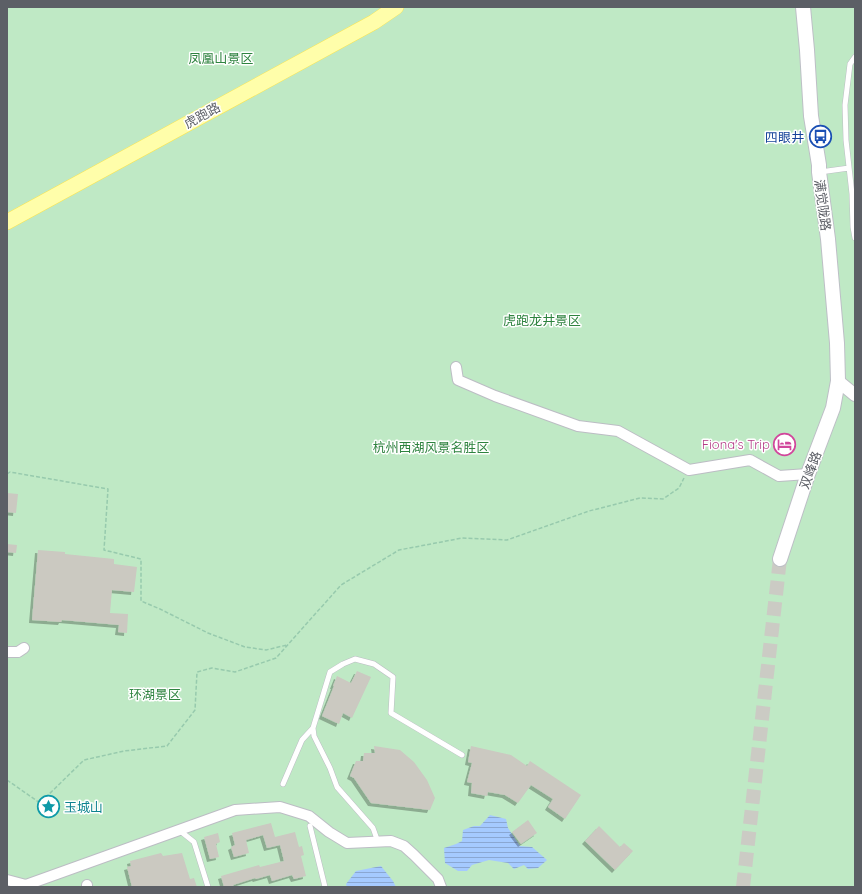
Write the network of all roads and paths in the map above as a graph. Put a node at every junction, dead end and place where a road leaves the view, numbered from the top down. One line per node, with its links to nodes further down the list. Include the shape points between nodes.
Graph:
1 (396, 7): 6 (main road, 虎跑路, via 374,22)
2 (803, 7): 5 (main road, 满觉陇路)
3 (855, 57): 4 (lane, via 850,64 845,105)
4 (849, 168): 5 (lane); 7 (lane)
5 (818, 172): 9 (main road, 满觉陇路, via 828,238)
6 (7, 222)
7 (855, 238)
8 (456, 367): 11 (street, via 458,380 578,426 618,431)
9 (838, 381): 10 (street); 13 (main road, 双峰路, via 834,408)
10 (855, 395)
11 (689, 470): 13 (street, via 750,460 779,476); 15 (path, via 679,488 663,499 640,498 589,511 507,540 462,538 400,550 341,585)
12 (7, 474): 15 (path, via 10,472 108,489 104,550 141,559 141,600 208,633 246,647 266,650)
13 (808, 474): 14 (main road, 双峰路)
14 (780, 559)
15 (287, 645): 22 (path, via 276,658 235,672 212,668 197,672 195,710 167,746 124,751 84,760)
16 (24, 648): 17 (street, via 18,652)
17 (7, 652)
18 (313, 728): 19 (lane, via 330,672 355,660 374,664 393,676 391,713); 21 (lane, via 302,740); 26 (lane, via 314,736 337,787 374,828)
19 (462, 755)
20 (7, 780): 22 (path)
21 (284, 784)
22 (40, 803): 23 (path)
23 (44, 812)
24 (310, 826): 30 (lane)
25 (179, 830): 26 (street, via 235,810 280,807 309,816 346,843); 28 (street); 29 (lane, via 194,842)
26 (378, 842): 31 (street, via 391,841 404,846 438,879)
27 (7, 880): 28 (street)
28 (26, 886)
29 (208, 887)
30 (325, 887)
31 (441, 887)

